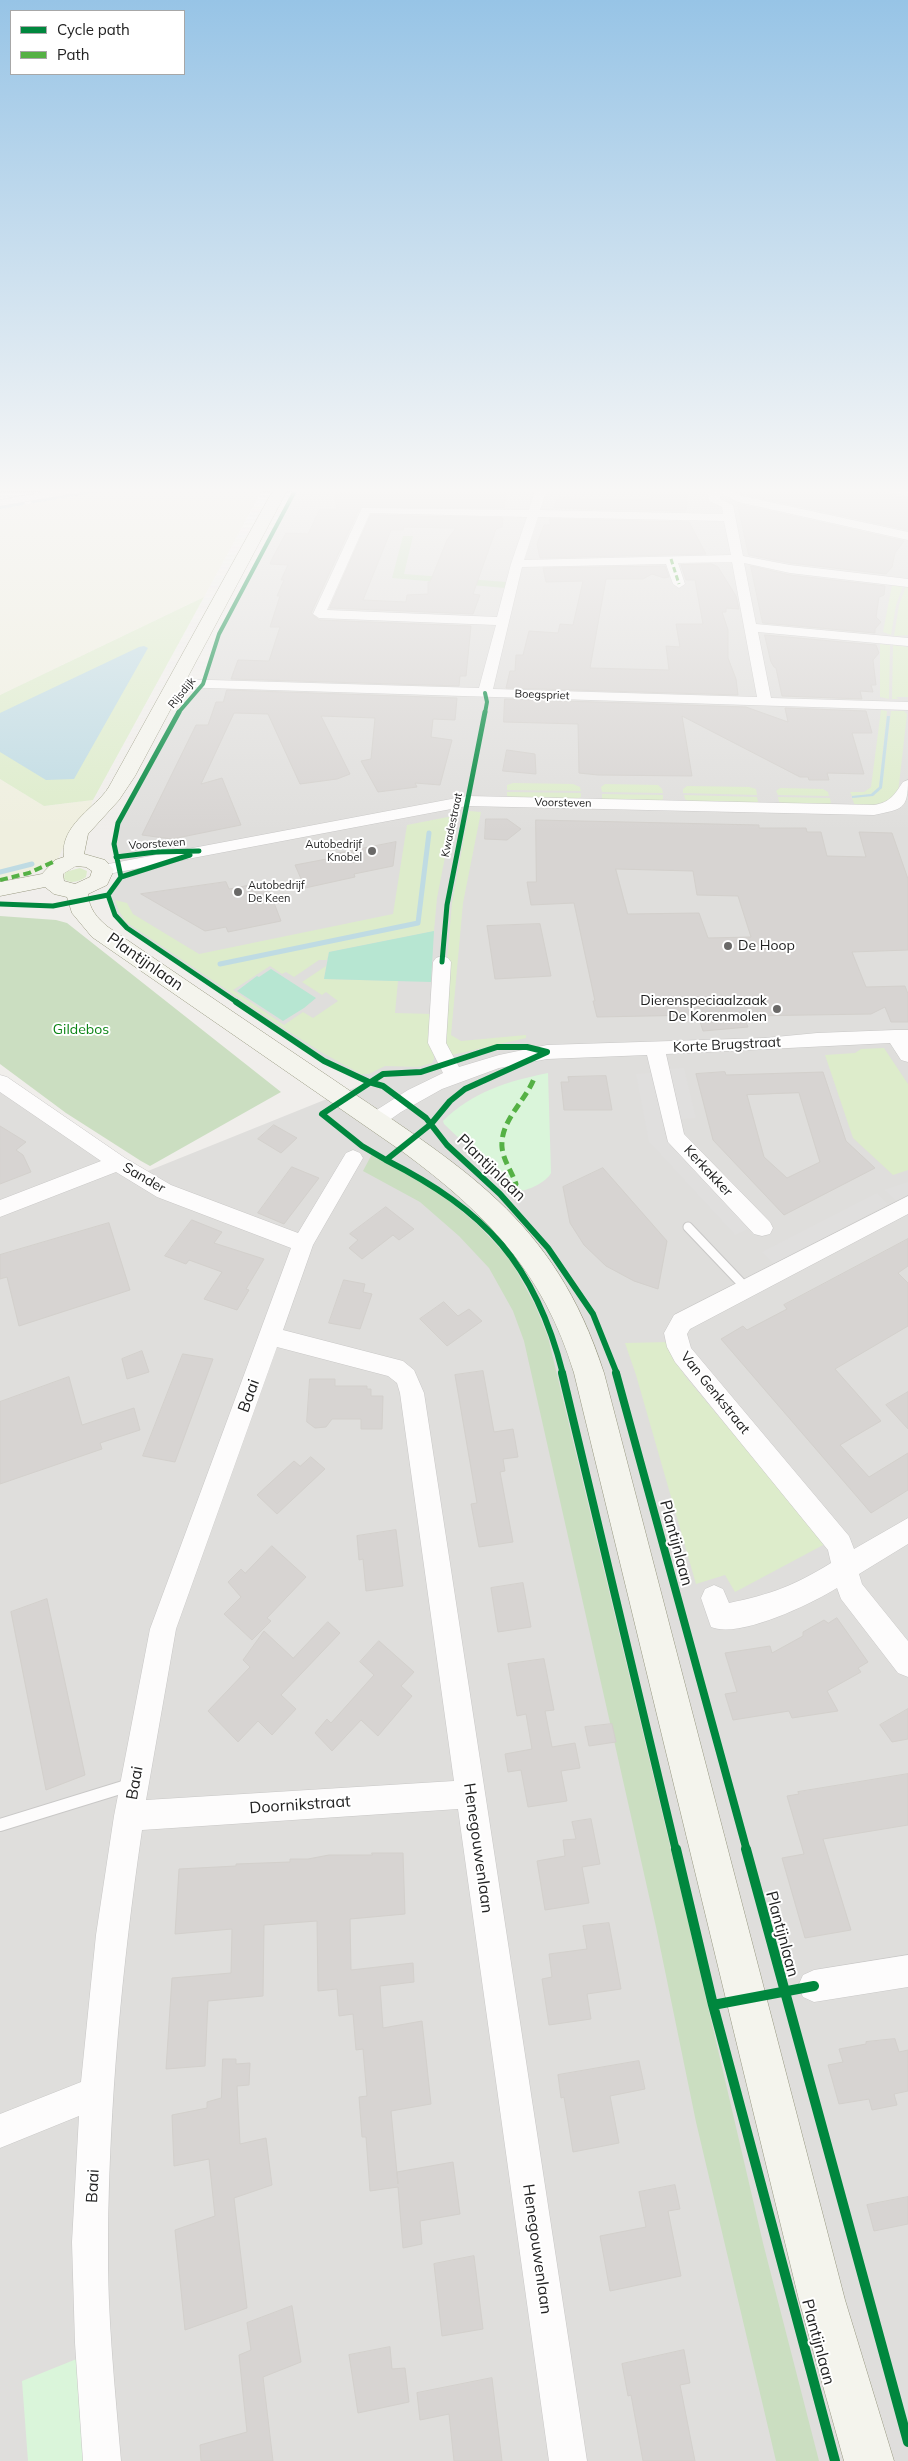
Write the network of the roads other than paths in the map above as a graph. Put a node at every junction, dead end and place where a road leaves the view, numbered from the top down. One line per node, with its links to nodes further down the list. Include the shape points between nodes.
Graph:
1 (220, 602): 8 (main road, Rijsdijk)
2 (324, 602): 5 (street, via 319,614)
3 (507, 602): 5 (street)
4 (745, 602): 6 (street)
5 (502, 621): 9 (street)
6 (750, 627): 7 (street); 10 (street)
7 (908, 642)
8 (177, 683): 9 (street, Boegspriet); 13 (main road, Rijsdijk, via 114,795 80,830 74,846)
9 (485, 693): 10 (street, Boegspriet)
10 (765, 702): 11 (street, Boegspriet)
11 (908, 706)
12 (908, 785): 14 (street, Voorsteven, via 900,802 874,810 467,801)
13 (75, 860): 14 (main road, via 93,862); 15 (main road, via 57,868)
14 (102, 870): 17 (main road, via 100,880 94,885)
15 (51, 880): 16 (main road); 17 (main road, via 60,889)
16 (0, 889)
17 (78, 890): 24 (main road, Plantijnlaan, via 76,896 81,910 100,932)
18 (442, 962): 22 (street, via 437,1043)
19 (902, 1036): 20 (street, Korte Brugstraat); 21 (street)
20 (656, 1048): 22 (street, Korte Brugstraat, via 547,1052 513,1058); 30 (street, Kerkakker, via 675,1137)
21 (908, 1055)
22 (453, 1076): 24 (street, Korte Brugstraat, via 416,1092)
23 (0, 1082): 26 (street, Sander)
24 (374, 1121): 48 (main road, Plantijnlaan, via 463,1184 508,1226 530,1252 582,1347 822,2300)
25 (352, 1158): 31 (street, Baai)
26 (118, 1163): 28 (street); 31 (street, Sander, via 164,1191)
27 (908, 1204): 32 (street, Van Genkstraat)
28 (0, 1209)
29 (688, 1227): 32 (lane)
30 (762, 1228)
31 (303, 1244): 33 (street, Baai)
32 (746, 1288): 35 (street, Van Genkstraat, via 682,1322 675,1333 678,1347 840,1545)
33 (271, 1336): 38 (street, Baai, via 164,1630); 39 (street, Henegouwenlaan, via 395,1368 406,1377 412,1393)
34 (908, 1530): 35 (street)
35 (846, 1569): 36 (street, via 786,1602 753,1612 720,1618); 37 (street, Van Genkstraat, via 850,1590)
36 (714, 1598)
37 (908, 1663)
38 (135, 1783): 40 (street, Baai); 41 (lane)
39 (471, 1794): 40 (street, Doornikstraat); 47 (street, Henegouwenlaan)
40 (129, 1816): 44 (street, Baai, via 111,1935)
41 (0, 1825)
42 (908, 1971): 43 (street)
43 (814, 1986)
44 (97, 2092): 45 (street); 46 (street, Baai, via 90,2242 93,2343)
45 (0, 2130)
46 (102, 2461)
47 (568, 2461)
48 (869, 2461)

